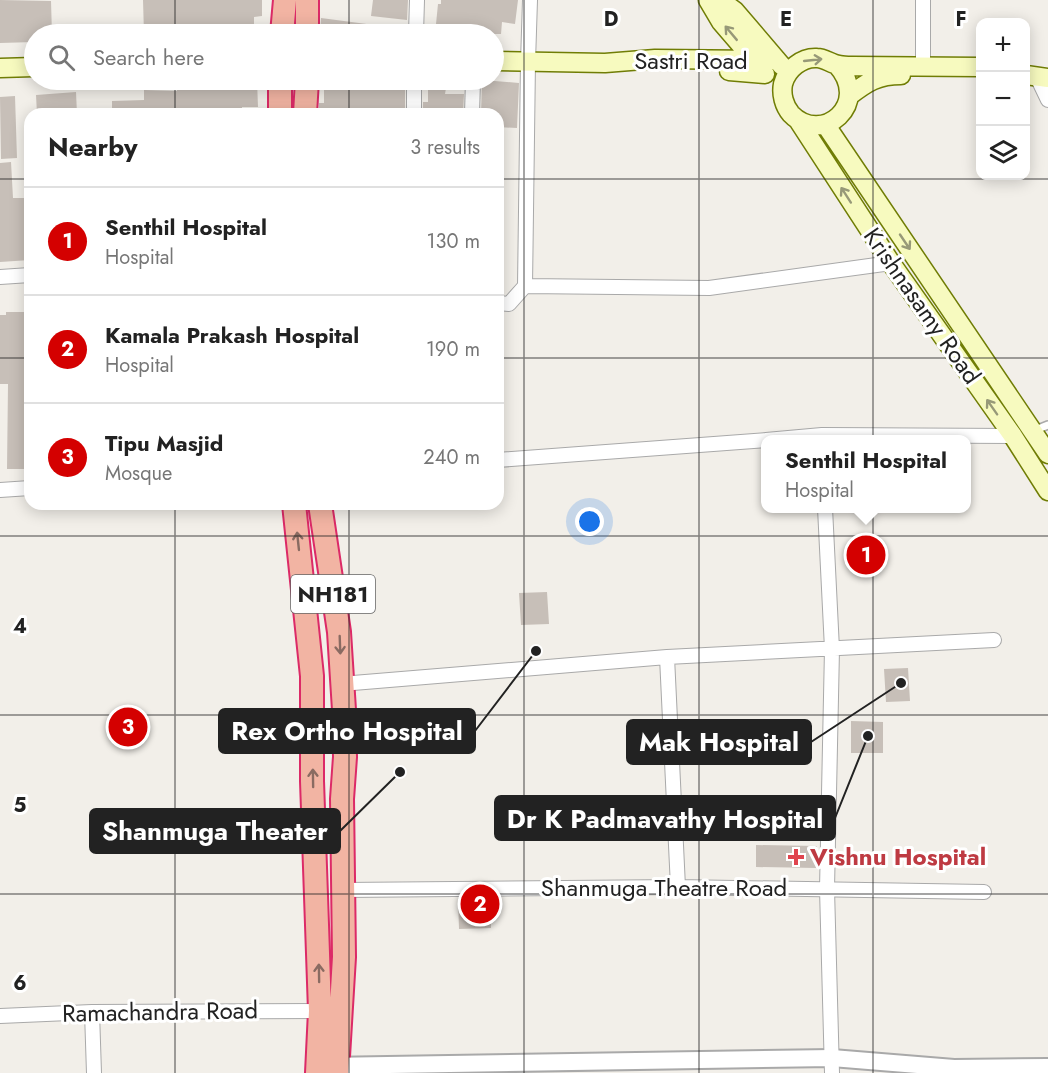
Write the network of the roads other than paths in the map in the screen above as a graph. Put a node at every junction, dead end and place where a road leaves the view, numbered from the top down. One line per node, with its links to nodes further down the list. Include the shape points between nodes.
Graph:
1 (285, 0): 8 (highway)
2 (307, 0): 9 (highway)
3 (417, 0): 10 (street)
4 (530, 0): 12 (street)
5 (708, 0): 16 (main road, one-way to 5, via 721,22)
6 (720, 0): 16 (main road, via 735,11)
7 (923, 0): 14 (street)
8 (283, 24)
9 (307, 24)
10 (416, 24)
11 (504, 61): 12 (main road, Sastri Road)
12 (528, 62): 16 (main road, Sastri Road, via 605,63 634,68); 36 (street)
13 (837, 65): 14 (main road); 16 (main road, one-way to 13, via 816,58); 25 (main road, via 849,84)
14 (923, 66): 17 (main road)
15 (24, 67): 18 (main road)
16 (771, 67): 31 (main road, via 785,104)
17 (976, 67)
18 (0, 68)
19 (976, 74): 25 (main road, via 886,75 867,82)
20 (1037, 74): 26 (street)
21 (280, 90): 27 (highway)
22 (306, 90): 28 (highway)
23 (414, 90): 29 (street)
24 (473, 90): 30 (street)
25 (849, 96): 32 (main road, via 842,114)
26 (1048, 99)
27 (280, 108)
28 (305, 108)
29 (414, 108)
30 (472, 108)
31 (798, 120): 32 (main road); 33 (main road, Krishnasamy Road, one-way to 31)
32 (825, 124): 38 (main road, one-way to 38)
33 (891, 263): 36 (street, via 709,288); 40 (main road, Krishnasamy Road, one-way to 33)
34 (24, 275): 35 (street)
35 (0, 277)
36 (525, 286): 37 (street, via 509,304)
37 (504, 304)
38 (1041, 428): 42 (main road)
39 (971, 436): 40 (street)
40 (1013, 436): 46 (main road, Krishnasamy Road)
41 (761, 440): 43 (street)
42 (1048, 454)
43 (504, 460)
44 (24, 488): 45 (street)
45 (0, 490)
46 (1048, 491)
47 (295, 510): 58 (highway, NH181, one-way to 47, via 312,676)
48 (321, 510): 53 (highway, NH181, one-way to 53, via 339,632)
49 (825, 513): 51 (street)
50 (994, 640): 51 (street)
51 (832, 649): 52 (street); 55 (street)
52 (667, 657): 53 (street); 54 (street)
53 (341, 684): 56 (highway, NH181, via 345,757)
54 (678, 887): 55 (street, Shanmuga Theatre Road); 56 (street, Shanmuga Theatre Road)
55 (827, 889): 57 (street, Shanmuga Theatre Road); 61 (street)
56 (343, 890): 64 (highway, NH181, via 344,957)
57 (984, 892)
58 (320, 1011): 59 (street, Ramachandra Road); 64 (highway, NH181)
59 (92, 1012): 60 (street, Ramachandra Road); 65 (street)
60 (0, 1016)
61 (832, 1065): 62 (street); 63 (street)
62 (619, 1067): 64 (street)
63 (1048, 1067)
64 (327, 1070)
65 (94, 1073)

